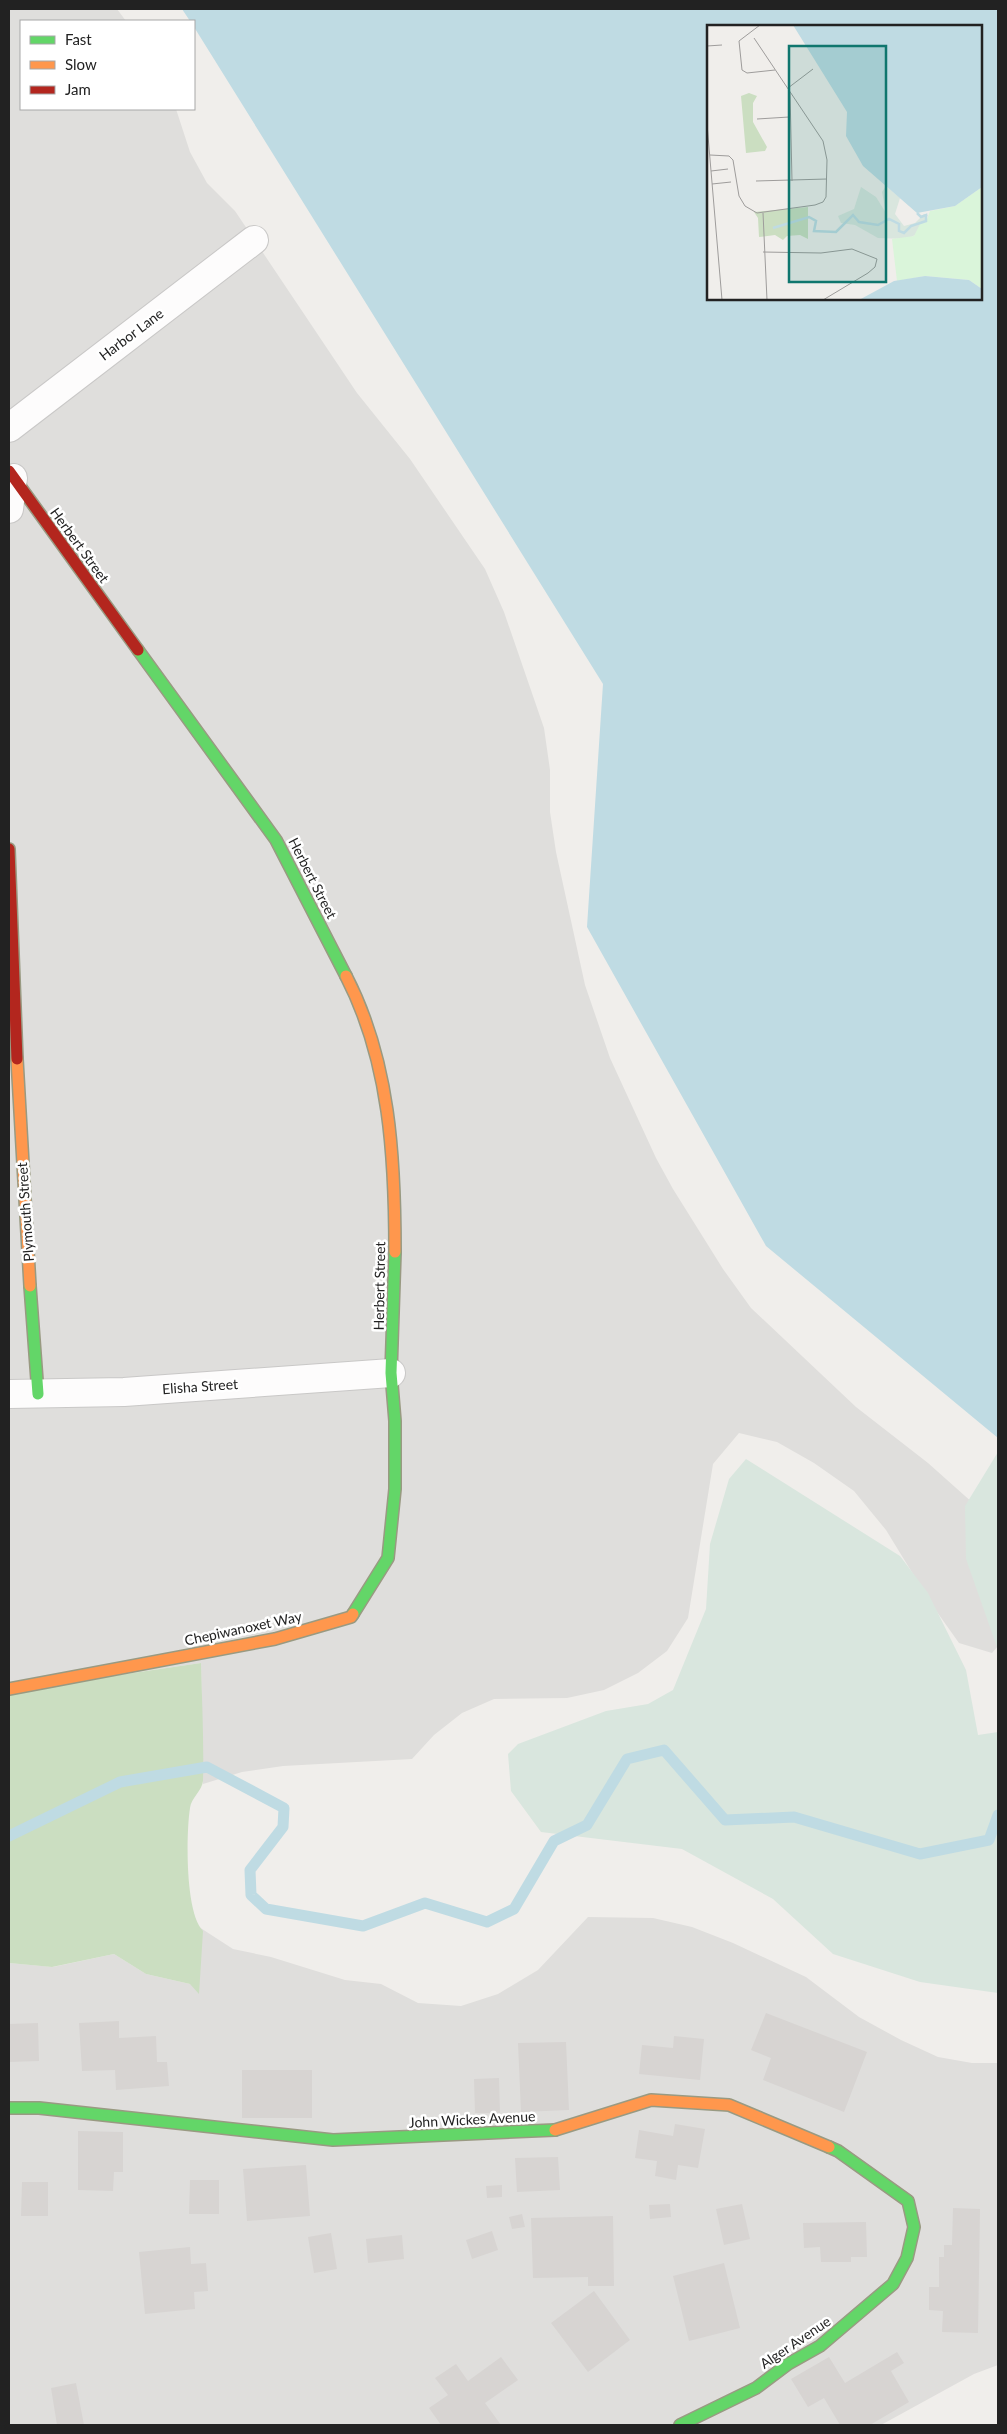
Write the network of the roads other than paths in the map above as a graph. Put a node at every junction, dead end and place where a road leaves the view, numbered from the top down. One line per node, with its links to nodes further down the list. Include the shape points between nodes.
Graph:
1 (254, 240): 2 (street, Harbor Lane)
2 (9, 428)
3 (11, 475): 4 (street); 6 (street, Herbert Street, via 276,840 352,988 373,1047 386,1100 395,1182)
4 (9, 509)
5 (9, 849): 8 (street, Plymouth Street, via 20,1136)
6 (391, 1373): 8 (street, Elisha Street, via 124,1392); 9 (street, Chepiwanoxet Way, via 395,1489 388,1558 351,1617 275,1640)
7 (9, 1394): 8 (street, Elisha Street)
8 (38, 1394)
9 (9, 1689)
10 (9, 2108): 11 (street, John Wickes Avenue, via 39,2108 333,2140 557,2130 651,2100 729,2105 838,2151)
11 (908, 2201): 12 (street, Alger Avenue, via 914,2227 907,2258 893,2284 820,2346 788,2364 756,2388)
12 (680, 2425)

